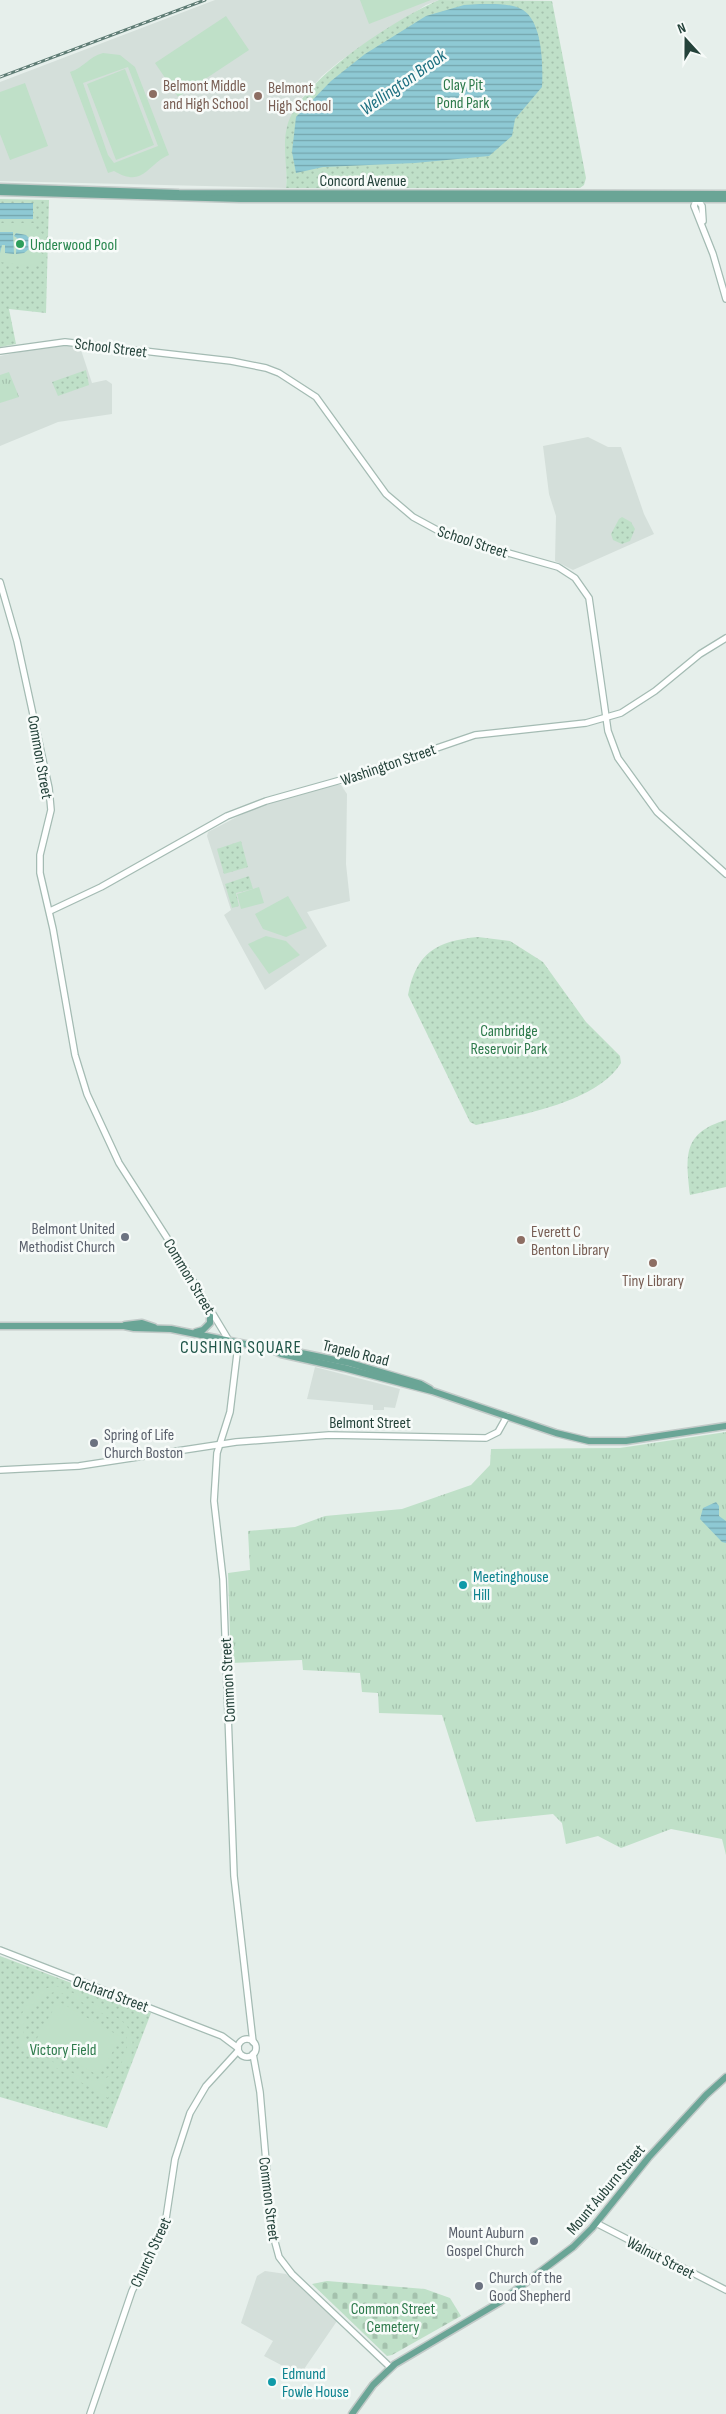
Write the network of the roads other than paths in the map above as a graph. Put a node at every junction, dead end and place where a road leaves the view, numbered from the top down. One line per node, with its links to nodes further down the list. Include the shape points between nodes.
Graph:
1 (0, 186): 3 (main road, Concord Avenue)
2 (0, 192): 3 (main road, Concord Avenue, via 179,198)
3 (389, 196): 4 (main road, Concord Avenue)
4 (696, 196): 5 (main road, Concord Avenue); 6 (main road, via 702,206 703,225)
5 (724, 197)
6 (726, 299)
7 (0, 352): 10 (main road, School Street, via 55,341 69,342 251,364 290,379 319,401 386,494 413,517 448,536 558,567 580,583 589,598)
8 (0, 582): 12 (main road, Common Street, via 17,641 48,788 51,810 39,864)
9 (726, 638): 10 (main road, Washington Street, via 700,654 643,700)
10 (606, 718): 11 (main road, School Street, via 612,747 644,796 669,824); 12 (main road, Washington Street, via 476,735 355,776 261,803 228,816 101,887)
11 (726, 874)
12 (50, 910): 13 (main road, Common Street, via 73,1048 87,1094 116,1158)
13 (210, 1310): 15 (main road, via 209,1325); 16 (main road, Common Street)
14 (0, 1326): 15 (main road, Trapelo Road, via 155,1327)
15 (194, 1333): 16 (main road, Trapelo Road)
16 (229, 1340): 17 (main road, Trapelo Road, via 432,1391); 19 (main road, Common Street, via 238,1360 229,1416)
17 (507, 1416): 18 (main road, via 573,1438 604,1442); 19 (main road, Belmont Street, via 498,1432 486,1438 349,1434)
18 (726, 1426)
19 (220, 1445): 20 (main road, Belmont Street, via 85,1465); 22 (main road, Common Street, via 214,1501 222,1579 234,1862)
20 (0, 1470)
21 (0, 1950): 23 (main road, Orchard Street)
22 (252, 2023): 24 (main road); 25 (main road, Common Street)
23 (222, 2036): 24 (main road, Orchard Street); 26 (main road, Orchard Street)
24 (243, 2039): 25 (main road); 26 (main road)
25 (254, 2042): 27 (main road)
26 (238, 2050): 28 (main road); 29 (main road, Church Street)
27 (253, 2054): 28 (main road); 30 (main road, Common Street)
28 (245, 2056): 29 (main road, Church Street); 30 (main road, Common Street)
29 (224, 2068): 35 (main road, Church Street, via 206,2086 190,2113 173,2168 167,2220 132,2291)
30 (256, 2073): 34 (main road, Common Street, via 271,2224 280,2257 292,2274)
31 (726, 2076): 32 (main road, Mount Auburn Street, via 649,2157)
32 (596, 2224): 33 (main road, Walnut Street); 34 (main road, Mount Auburn Street, via 573,2247 520,2289)
33 (726, 2290)
34 (390, 2367): 36 (main road, Mount Auburn Street)
35 (90, 2414)
36 (352, 2414)

